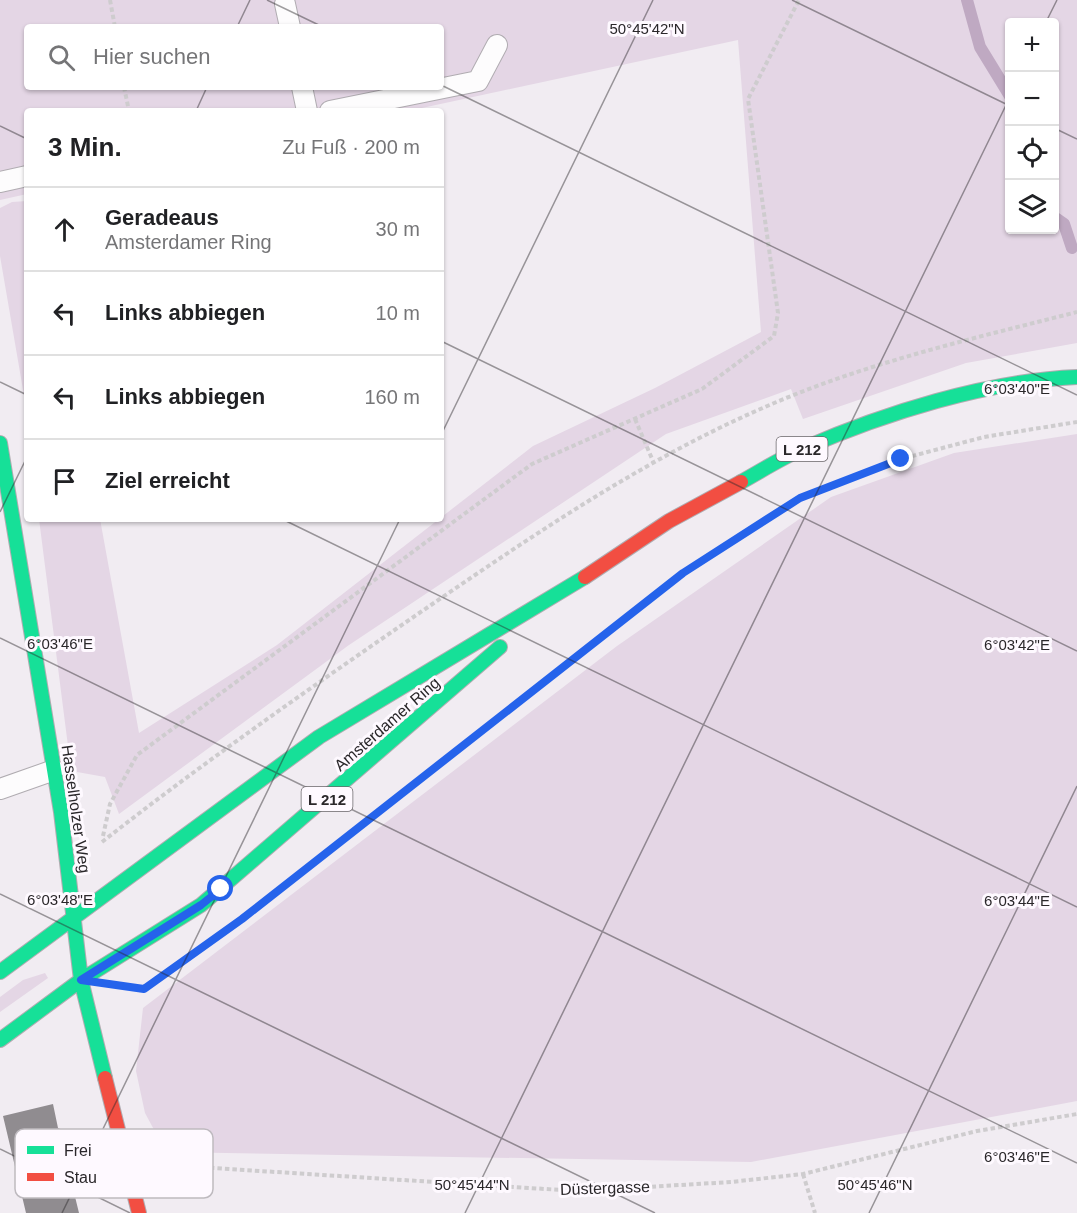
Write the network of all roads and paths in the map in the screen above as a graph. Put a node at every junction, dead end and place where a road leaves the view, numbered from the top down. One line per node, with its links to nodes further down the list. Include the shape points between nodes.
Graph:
1 (110, 0): 4 (path)
2 (799, 0): 18 (path, via 748,99 778,313 774,336 702,389)
3 (285, 4): 5 (lane)
4 (114, 24)
5 (289, 24)
6 (498, 45): 7 (lane, via 478,81)
7 (444, 88)
8 (125, 90): 11 (path)
9 (303, 90): 12 (lane)
10 (434, 90): 13 (lane)
11 (128, 108)
12 (306, 108)
13 (345, 108)
14 (24, 177): 15 (lane)
15 (0, 182)
16 (1077, 312): 21 (path, via 889,360 765,407)
17 (1077, 377): 22 (main road, Amsterdamer Ring / L 212, via 1034,379 914,408 801,449 669,521)
18 (635, 419): 21 (path); 21 (path, via 532,464 137,755 110,804 102,843 397,628 572,509)
19 (1077, 422): 25 (path, via 984,437 901,459 800,498 683,573)
20 (0, 443): 23 (main road, Hasselholzer Weg)
21 (653, 461)
22 (557, 596): 26 (main road, Amsterdamer Ring / L 212, via 319,737); 29 (main road, Amsterdamer Ring / L 212, via 201,905)
23 (54, 770): 24 (lane); 26 (main road, Hasselholzer Weg)
24 (0, 789)
25 (288, 882)
26 (74, 919): 28 (main road, Amsterdamer Ring / L 212); 29 (main road, Hasselholzer Weg)
27 (171, 970): 30 (path, via 144,989)
28 (0, 972)
29 (81, 980): 31 (main road, Amsterdamer Ring / L 212); 33 (main road, Hasselholzer Weg)
30 (134, 988)
31 (0, 1040)
32 (1077, 1114): 35 (path, Düstergasse, via 977,1131)
33 (118, 1129)
34 (213, 1167): 35 (path, Düstergasse, via 577,1191)
35 (803, 1174): 38 (path)
36 (135, 1198): 37 (main road, Hasselholzer Weg)
37 (139, 1213)
38 (815, 1213)

